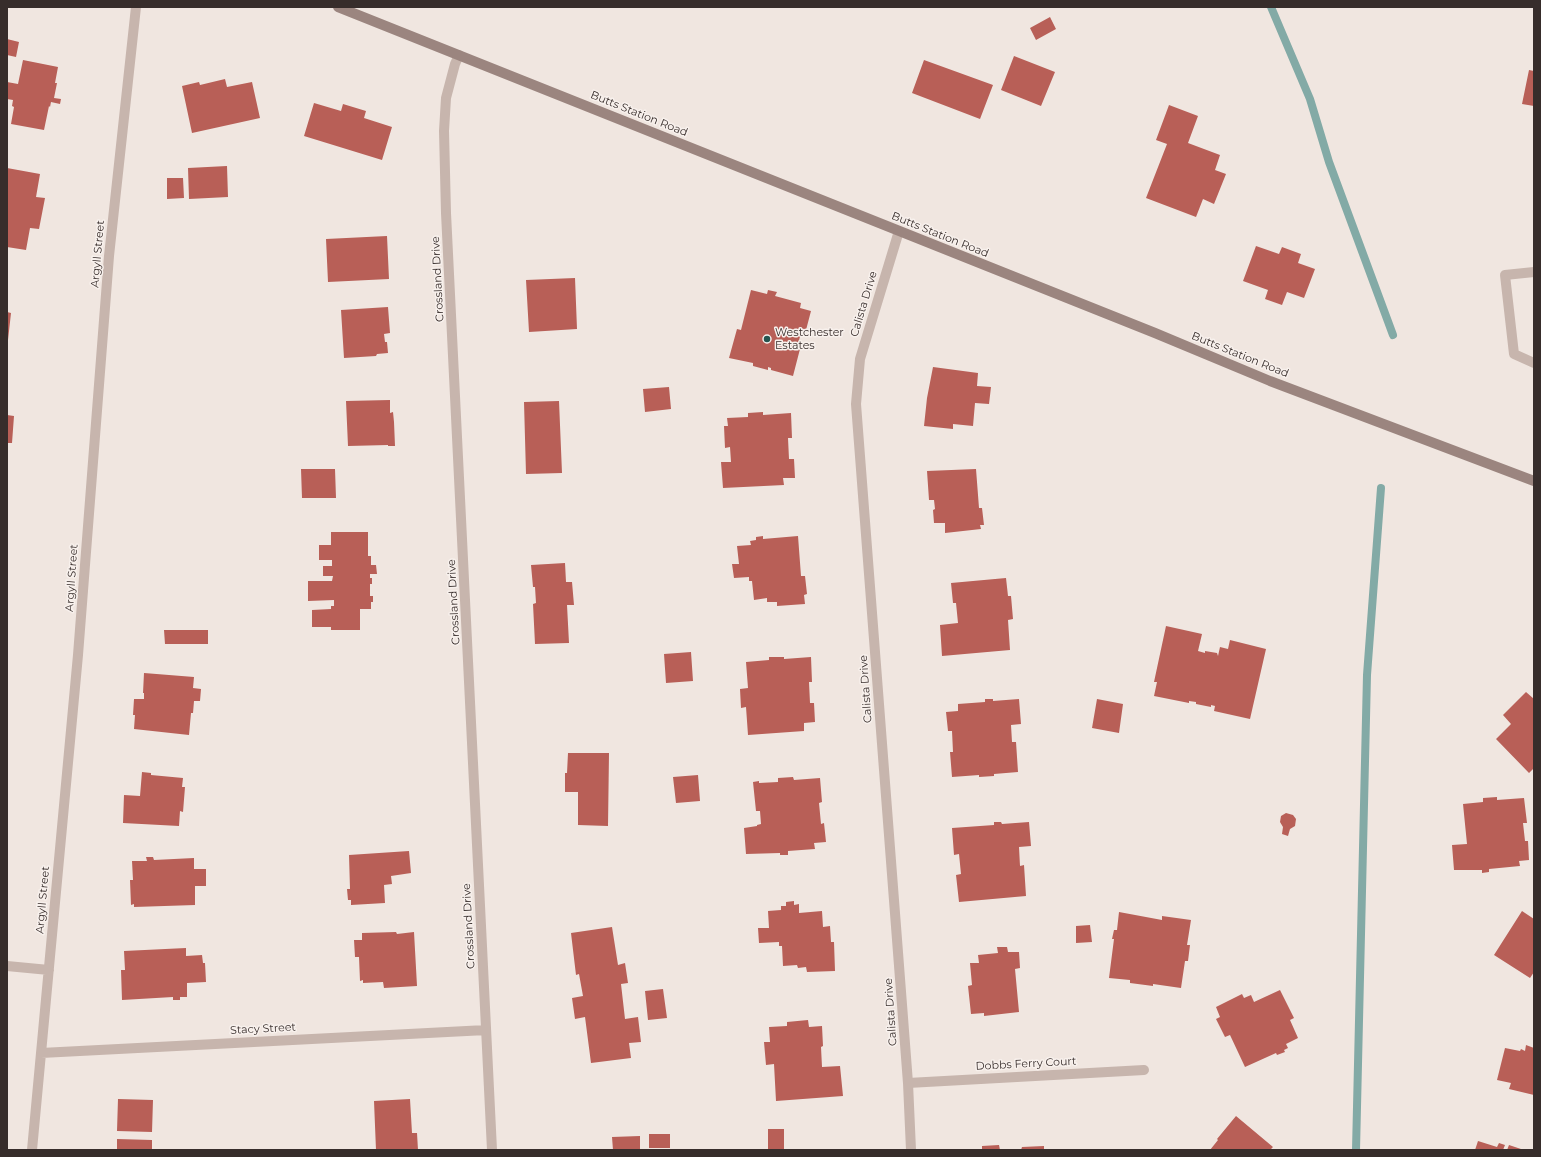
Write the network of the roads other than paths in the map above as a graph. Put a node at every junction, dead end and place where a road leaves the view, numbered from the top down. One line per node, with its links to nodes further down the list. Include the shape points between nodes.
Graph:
1 (136, 7): 9 (street, Argyll Street, via 109,256 78,647)
2 (338, 7): 3 (main road, Butts Station Road)
3 (459, 55): 4 (main road, Butts Station Road); 10 (street, Crossland Drive, via 446,98 444,131)
4 (898, 231): 7 (main road, Butts Station Road, via 1270,380); 13 (street, Calista Drive, via 860,359 856,404)
5 (1534, 272): 6 (street, via 1505,275 1514,354)
6 (1534, 363)
7 (1534, 481)
8 (7, 966): 9 (street)
9 (48, 970): 11 (street, Argyll Street)
10 (486, 1030): 11 (street, Stacy Street); 15 (street, Crossland Drive)
11 (41, 1053): 14 (street, Argyll Street)
12 (1144, 1070): 13 (street, Dobbs Ferry Court)
13 (908, 1083): 16 (street, Calista Drive)
14 (32, 1150)
15 (492, 1150)
16 (911, 1150)

